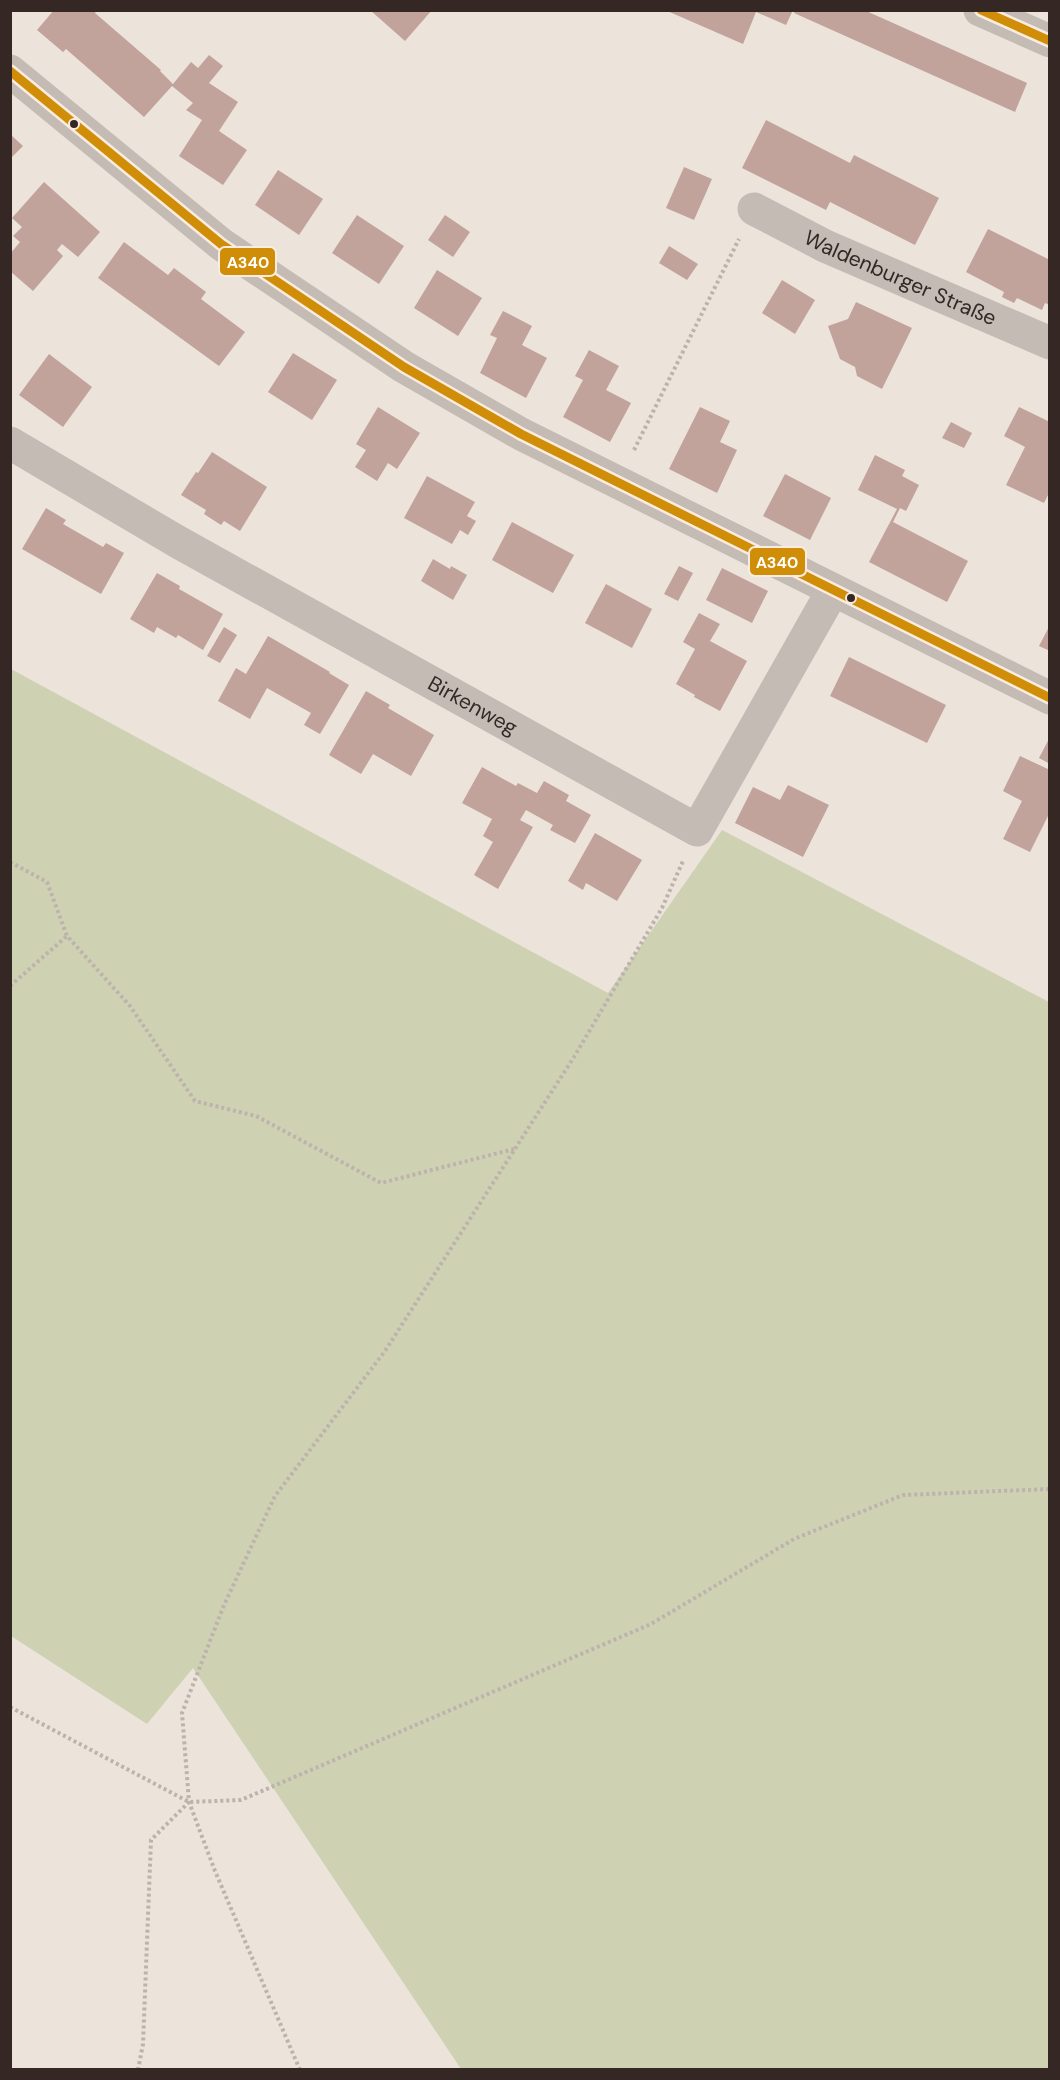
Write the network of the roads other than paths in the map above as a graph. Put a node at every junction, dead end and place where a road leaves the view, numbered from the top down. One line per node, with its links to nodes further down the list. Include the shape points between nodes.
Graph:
1 (980, 10): 2 (street)
2 (1050, 41)
3 (10, 71): 7 (street, via 221,244 404,367 521,434)
4 (754, 209): 5 (street, Waldenburger Straße, via 825,246)
5 (1050, 343)
6 (10, 443): 7 (street, Birkenweg, via 178,542 697,830)
7 (833, 590): 8 (street)
8 (1050, 698)

